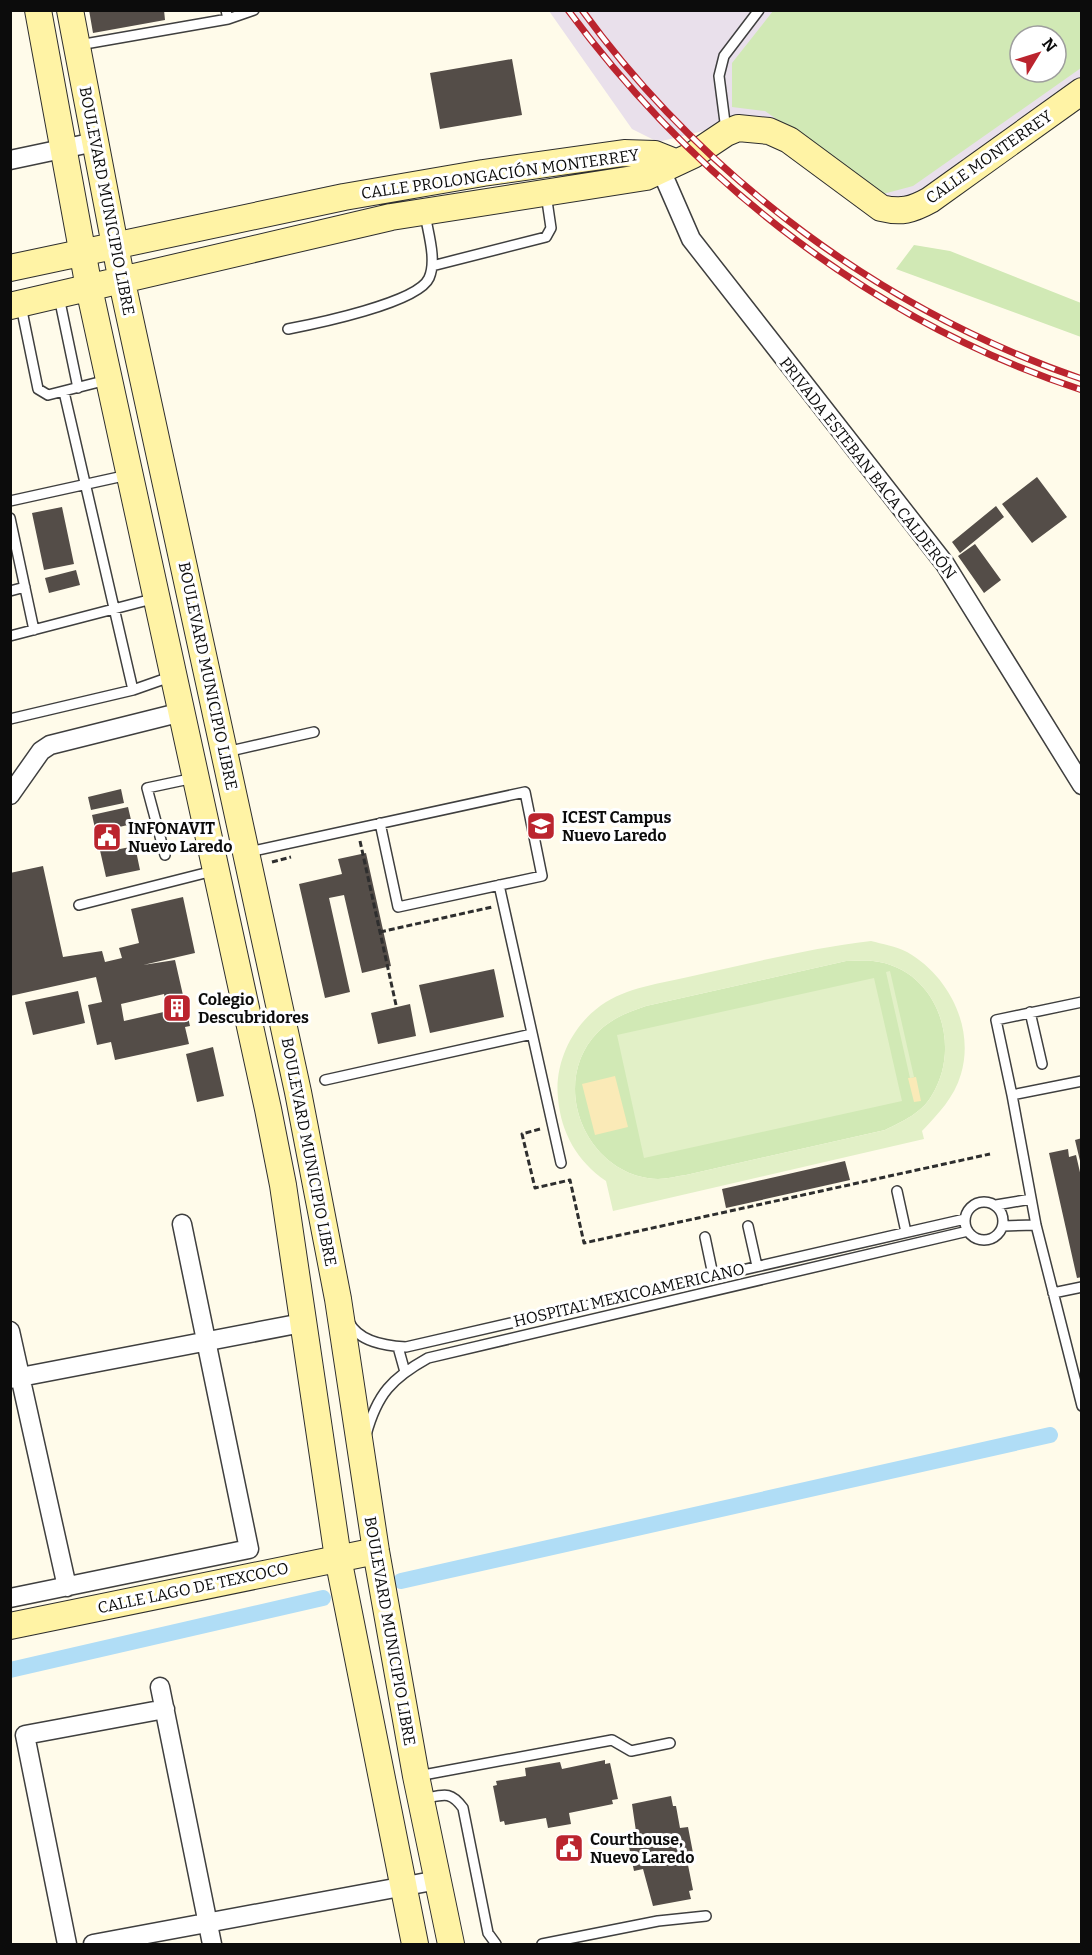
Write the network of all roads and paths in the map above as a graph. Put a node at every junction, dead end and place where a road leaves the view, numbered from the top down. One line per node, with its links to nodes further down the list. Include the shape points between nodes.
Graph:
1 (38, 10): 7 (main road, BOULEVARD MUNICIPIO LIBRE)
2 (70, 10): 6 (main road, BOULEVARD MUNICIPIO LIBRE)
3 (254, 10): 5 (lane)
4 (759, 10): 9 (lane, via 724,56 719,76)
5 (227, 15): 6 (lane)
6 (77, 45): 7 (main road); 10 (main road, BOULEVARD MUNICIPIO LIBRE)
7 (45, 51): 11 (main road, BOULEVARD MUNICIPIO LIBRE)
8 (1082, 92): 9 (main road, CALLE MONTERREY, via 930,200 897,212 881,208 789,140 751,128)
9 (726, 133): 13 (main road, CALLE MONTERREY, via 693,155)
10 (95, 142): 11 (street); 15 (main road, BOULEVARD MUNICIPIO LIBRE)
11 (63, 148): 12 (street); 19 (main road, BOULEVARD MUNICIPIO LIBRE)
12 (10, 160)
13 (663, 162): 14 (main road, CALLE PROLONGACIÓN MONTERREY, via 627,181); 17 (main road, CALLE PROLONGACIÓN MONTERREY, via 624,153 439,180); 48 (street, PRIVADA ESTEBAN BACA CALDERÓN, via 691,239 945,564)
14 (546, 193): 16 (main road, CALLE PROLONGACIÓN MONTERREY); 20 (lane, via 551,228 546,237)
15 (109, 211): 17 (main road, via 126,225 137,228 214,217); 18 (main road, BOULEVARD MUNICIPIO LIBRE)
16 (425, 212): 20 (lane); 22 (main road, CALLE PROLONGACIÓN MONTERREY)
17 (228, 222): 18 (main road, CALLE PROLONGACIÓN MONTERREY)
18 (116, 247): 19 (main road, CALLE PROLONGACIÓN MONTERREY); 22 (main road, BOULEVARD MUNICIPIO LIBRE)
19 (83, 253): 21 (main road, CALLE PROLONGACIÓN MONTERREY); 23 (main road, BOULEVARD MUNICIPIO LIBRE)
20 (432, 266): 26 (lane, via 429,280 418,289 362,314)
21 (10, 268)
22 (122, 282): 23 (main road, CALLE PROLONGACIÓN MONTERREY); 37 (main road, BOULEVARD MUNICIPIO LIBRE)
23 (90, 288): 24 (main road, CALLE PROLONGACIÓN MONTERREY); 27 (main road, BOULEVARD MUNICIPIO LIBRE)
24 (59, 295): 25 (main road, CALLE PROLONGACIÓN MONTERREY); 28 (lane)
25 (16, 305): 29 (lane, via 38,389 48,395)
26 (288, 329)
27 (109, 379): 28 (lane); 30 (main road, BOULEVARD MUNICIPIO LIBRE)
28 (78, 388): 29 (lane)
29 (64, 392): 31 (lane)
30 (130, 475): 31 (lane); 38 (main road, BOULEVARD MUNICIPIO LIBRE)
31 (84, 486): 32 (lane); 39 (lane)
32 (10, 501)
33 (10, 518): 34 (lane)
34 (13, 540): 35 (lane)
35 (25, 587): 36 (lane); 40 (lane)
36 (10, 591)
37 (190, 592): 38 (main road); 47 (main road, BOULEVARD MUNICIPIO LIBRE)
38 (157, 598): 39 (lane); 42 (main road, BOULEVARD MUNICIPIO LIBRE)
39 (115, 609): 40 (lane); 43 (lane)
40 (34, 630): 41 (lane)
41 (10, 636)
42 (174, 675): 43 (lane); 44 (main road, BOULEVARD MUNICIPIO LIBRE)
43 (133, 690): 45 (lane)
44 (182, 712): 49 (main road, BOULEVARD MUNICIPIO LIBRE); 51 (street, via 50,745 41,751)
45 (10, 719)
46 (314, 732): 47 (lane)
47 (224, 752): 50 (main road, BOULEVARD MUNICIPIO LIBRE)
48 (1082, 785)
49 (199, 790): 50 (main road); 55 (lane, via 147,788); 58 (main road, BOULEVARD MUNICIPIO LIBRE)
50 (234, 794): 54 (main road, BOULEVARD MUNICIPIO LIBRE)
51 (10, 795)
52 (380, 824): 54 (lane); 59 (lane, via 398,907); 59 (lane, via 525,792 542,876)
53 (349, 842): 62 (path, via 360,840)
54 (246, 853): 74 (main road, BOULEVARD MUNICIPIO LIBRE)
55 (165, 855)
56 (294, 856): 57 (path)
57 (272, 862)
58 (216, 870): 60 (lane); 75 (main road, BOULEVARD MUNICIPIO LIBRE)
59 (499, 885): 66 (lane)
60 (78, 905)
61 (494, 907): 62 (path)
62 (380, 932): 64 (path)
63 (1082, 1002): 65 (lane)
64 (396, 1005)
65 (1030, 1012): 67 (lane); 70 (lane, via 996,1020)
66 (532, 1034): 68 (lane); 73 (lane)
67 (1042, 1064)
68 (325, 1080)
69 (1082, 1081): 70 (lane)
70 (1012, 1095): 77 (lane)
71 (543, 1128): 72 (path, via 522,1134 535,1188 570,1180 584,1243)
72 (990, 1154)
73 (561, 1163)
74 (314, 1181): 75 (main road); 94 (main road, BOULEVARD MUNICIPIO LIBRE)
75 (283, 1185): 96 (main road, BOULEVARD MUNICIPIO LIBRE)
76 (897, 1191): 85 (lane)
77 (1031, 1199): 78 (lane); 81 (lane)
78 (996, 1205): 79 (lane, via 987,1201 975,1203); 83 (lane, via 1002,1213)
79 (965, 1218): 84 (lane); 85 (lane, HOSPITAL MEXICOAMERICANO)
80 (182, 1224): 99 (street)
81 (1036, 1225): 83 (lane); 93 (lane)
82 (748, 1227): 89 (lane)
83 (1003, 1227): 84 (lane, via 989,1240 977,1239)
84 (968, 1231): 88 (lane, HOSPITAL MEXICOAMERICANO)
85 (906, 1232): 87 (lane, HOSPITAL MEXICOAMERICANO)
86 (705, 1237): 90 (lane)
87 (877, 1238): 88 (lane); 89 (lane, HOSPITAL MEXICOAMERICANO)
88 (880, 1251): 91 (lane, HOSPITAL MEXICOAMERICANO)
89 (760, 1265): 90 (lane, HOSPITAL MEXICOAMERICANO); 91 (lane)
90 (713, 1275): 95 (lane, HOSPITAL MEXICOAMERICANO)
91 (766, 1278): 97 (lane, HOSPITAL MEXICOAMERICANO)
92 (1082, 1287): 93 (lane)
93 (1053, 1293): 103 (lane)
94 (338, 1299): 100 (lane, HOSPITAL MEXICOAMERICANO, via 352,1329 377,1343); 104 (main road, BOULEVARD MUNICIPIO LIBRE)
95 (571, 1308): 97 (lane); 100 (lane, HOSPITAL MEXICOAMERICANO)
96 (302, 1323): 99 (street); 106 (main road, BOULEVARD MUNICIPIO LIBRE)
97 (573, 1323): 101 (lane, HOSPITAL MEXICOAMERICANO, via 428,1358)
98 (10, 1331): 102 (street)
99 (206, 1341): 102 (street); 107 (street, via 249,1549)
100 (398, 1347): 101 (lane)
101 (405, 1372): 104 (lane, HOSPITAL MEXICOAMERICANO, via 393,1380 377,1404 366,1435)
102 (15, 1378): 107 (street)
103 (1082, 1406)
104 (363, 1467): 105 (main road, BOULEVARD MUNICIPIO LIBRE)
105 (376, 1551): 106 (main road, CALLE LAGO DE TEXCOCO); 113 (main road, BOULEVARD MUNICIPIO LIBRE)
106 (338, 1558): 109 (main road, CALLE LAGO DE TEXCOCO); 115 (main road, BOULEVARD MUNICIPIO LIBRE)
107 (68, 1587): 108 (street)
108 (10, 1598)
109 (10, 1626)
110 (160, 1687): 111 (street)
111 (165, 1709): 117 (street); 119 (street, via 25,1735)
112 (670, 1743): 113 (lane, via 631,1751 612,1740)
113 (418, 1788): 114 (main road, BOULEVARD MUNICIPIO LIBRE); 124 (lane, via 454,1797 463,1808 488,1933)
114 (438, 1880): 115 (street); 123 (main road, BOULEVARD MUNICIPIO LIBRE)
115 (403, 1887): 117 (street); 122 (main road, BOULEVARD MUNICIPIO LIBRE)
116 (706, 1916): 118 (lane, via 658,1921)
117 (208, 1923): 120 (street); 121 (street)
118 (579, 1940): 125 (lane)
119 (67, 1944)
120 (93, 1944)
121 (212, 1944)
122 (415, 1944)
123 (451, 1944)
124 (496, 1944)
125 (542, 1944)

